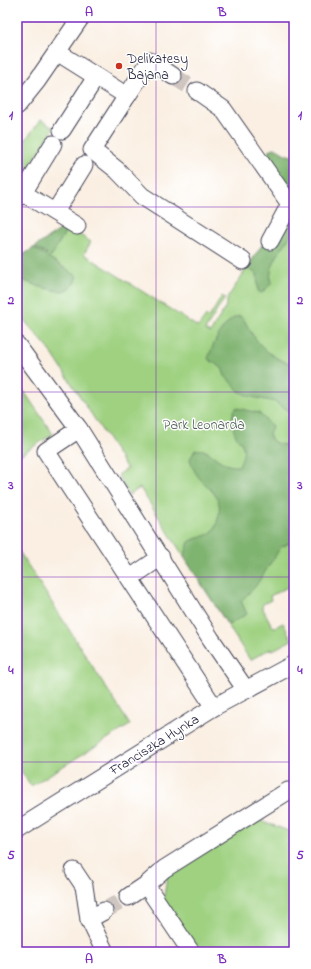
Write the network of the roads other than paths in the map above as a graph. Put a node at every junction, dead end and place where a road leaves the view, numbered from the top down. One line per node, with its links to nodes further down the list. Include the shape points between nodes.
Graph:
1 (81, 17): 2 (street)
2 (57, 52): 4 (street); 7 (street)
3 (173, 76): 6 (street, via 150,61)
4 (96, 77): 6 (street); 9 (street)
5 (197, 92): 12 (street, via 223,109 290,204)
6 (127, 96): 13 (street, via 92,150 142,196)
7 (17, 106)
8 (84, 165): 10 (street)
9 (20, 196): 10 (street)
10 (55, 212): 11 (street)
11 (77, 226)
12 (270, 241)
13 (243, 261)
14 (17, 345): 15 (street)
15 (79, 429): 16 (street); 17 (street, via 46,451)
16 (161, 557): 17 (street); 19 (street, via 211,639)
17 (130, 578): 20 (street)
18 (294, 664): 19 (street, Franciszka Hynka)
19 (246, 690): 20 (street, Franciszka Hynka)
20 (214, 707): 22 (street, Franciszka Hynka)
21 (288, 791): 24 (street, via 171,865)
22 (17, 830)
23 (74, 871): 26 (street, via 97,915)
24 (146, 885): 25 (street); 27 (street)
25 (128, 896)
26 (105, 952)
27 (191, 952)

